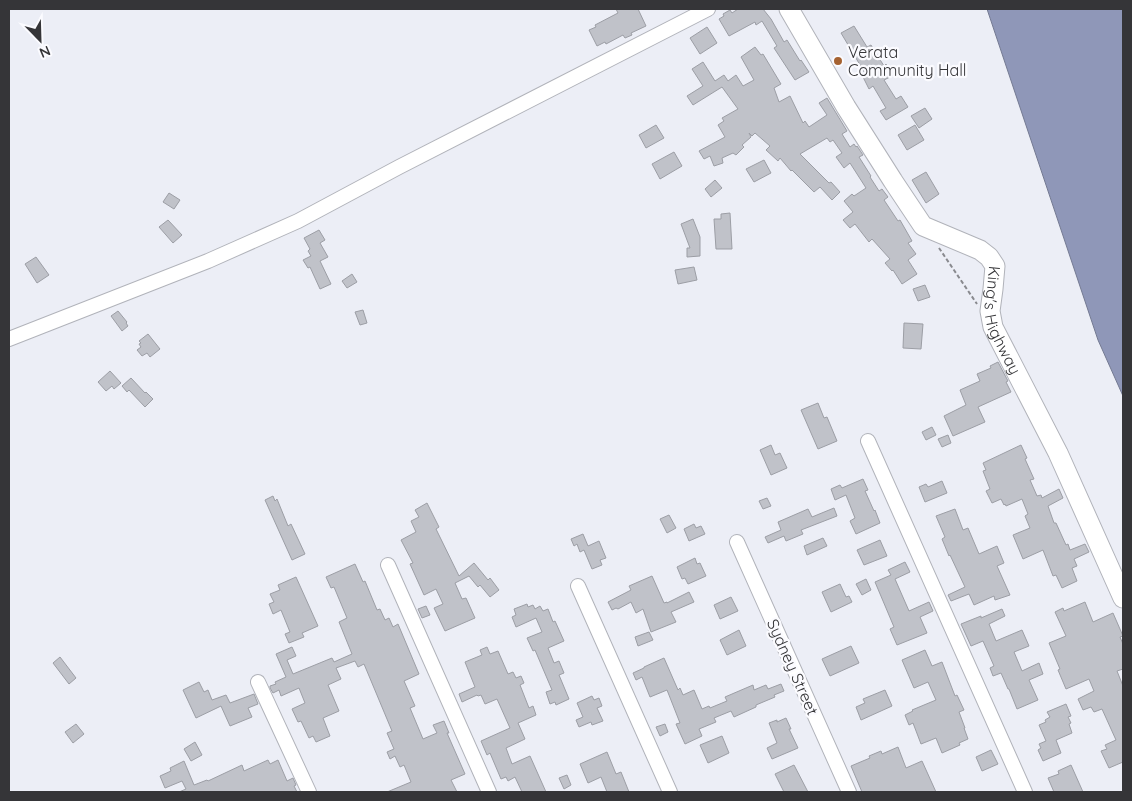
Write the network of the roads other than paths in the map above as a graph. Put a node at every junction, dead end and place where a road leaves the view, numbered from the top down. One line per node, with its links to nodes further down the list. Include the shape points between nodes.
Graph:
1 (708, 9): 3 (street, via 298,221 208,261)
2 (789, 9): 8 (highway, King's Highway, via 846,107 923,226 980,250 995,266 990,311 993,327 1058,452)
3 (9, 338)
4 (868, 442): 14 (street)
5 (737, 542): 13 (street, Sydney Street)
6 (388, 565): 11 (street)
7 (578, 586): 12 (street)
8 (1123, 598)
9 (258, 682): 10 (street)
10 (309, 792)
11 (490, 792)
12 (670, 792)
13 (849, 792)
14 (1025, 792)

